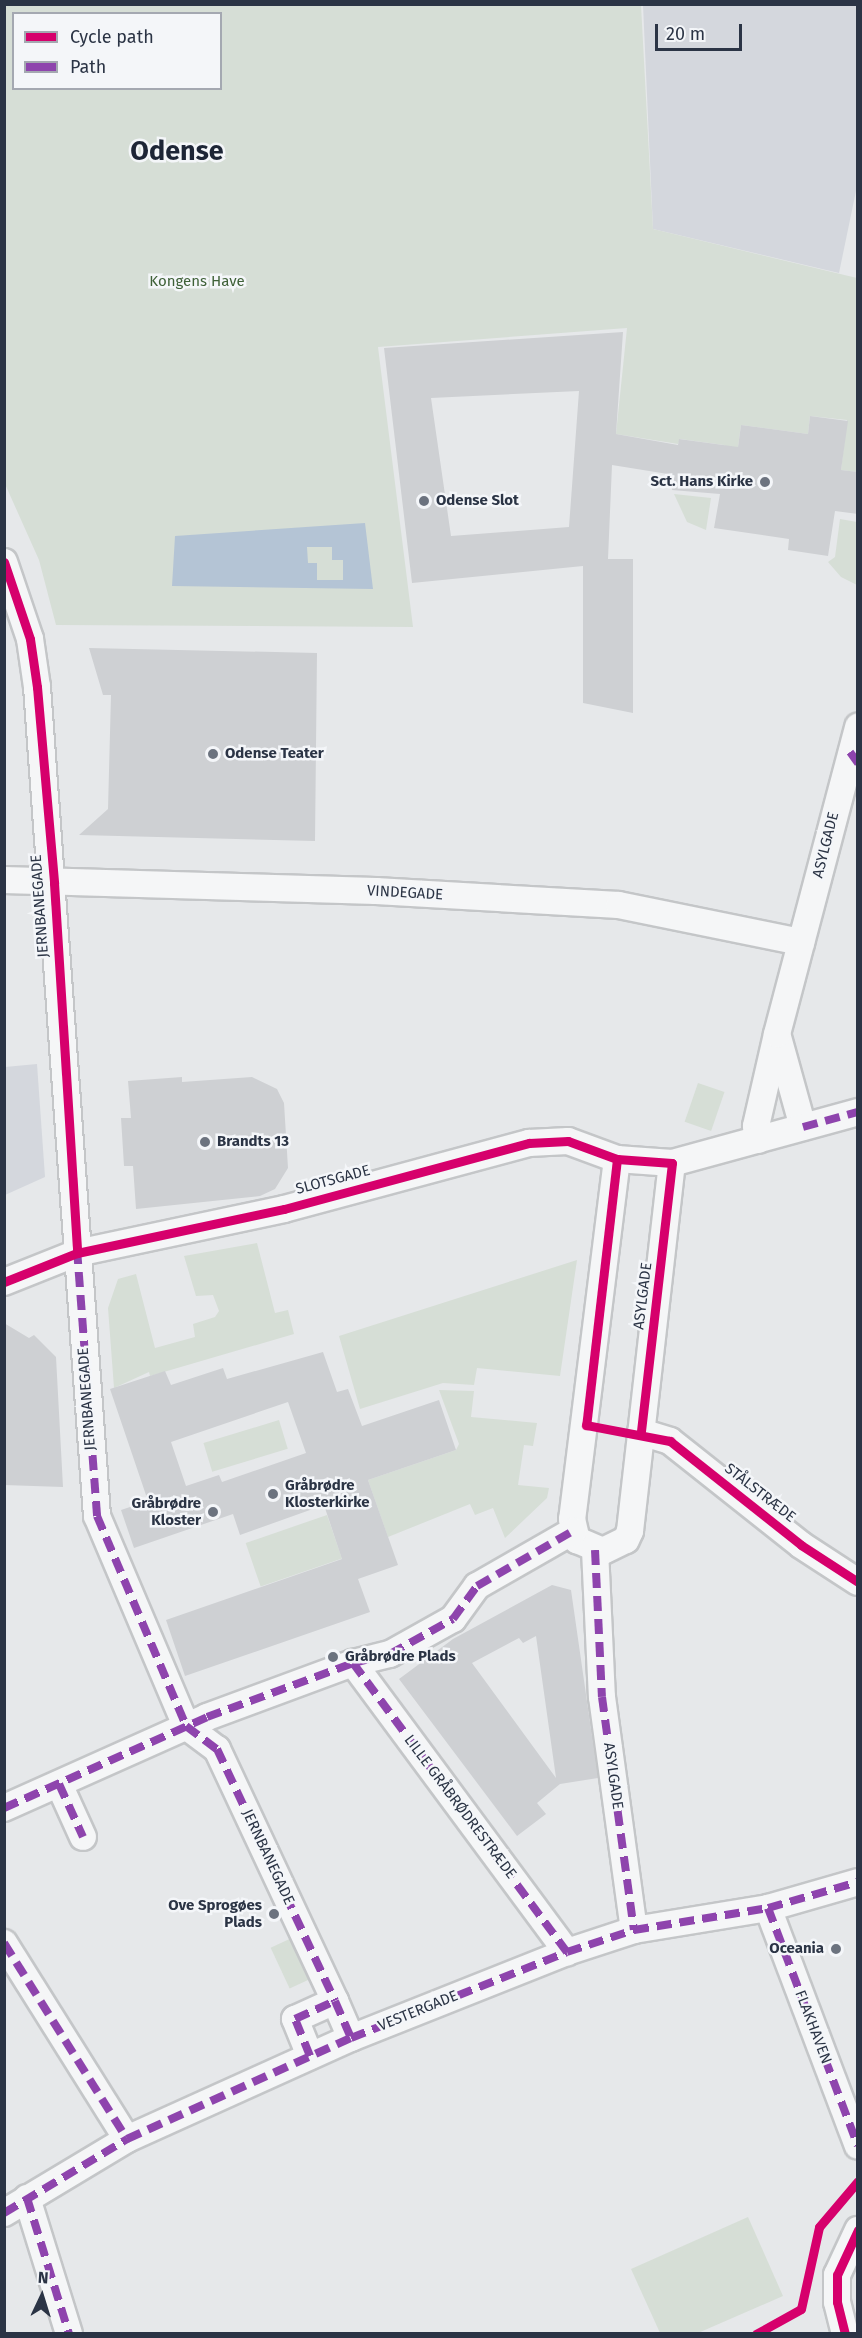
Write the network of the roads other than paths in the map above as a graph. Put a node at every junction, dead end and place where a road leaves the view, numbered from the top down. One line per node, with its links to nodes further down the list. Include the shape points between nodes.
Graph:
1 (4, 562): 5 (street, JERNBANEGADE, via 30,639)
2 (858, 727): 3 (street, ASYLGADE)
3 (854, 758): 6 (street, ASYLGADE, via 839,796)
4 (4, 880): 5 (street, VINDEGADE)
5 (54, 883): 6 (street, VINDEGADE, via 376,891 619,905); 13 (street, JERNBANEGADE)
6 (801, 942): 7 (street, ASYLGADE)
7 (777, 1034): 9 (street); 10 (street, ASYLGADE, via 756,1126)
8 (858, 1112): 9 (street)
9 (803, 1127): 10 (street)
10 (758, 1140): 12 (street)
11 (617, 1159): 12 (street, SLOTSGADE); 13 (street, SLOTSGADE, via 568,1141 529,1143 284,1209); 16 (street)
12 (672, 1163): 15 (street, ASYLGADE)
13 (77, 1253): 14 (street, SLOTSGADE); 20 (street, JERNBANEGADE, via 97,1516)
14 (4, 1282)
15 (641, 1432): 17 (street, ASYLGADE, via 626,1540 612,1550); 18 (street, STÅLSTRÆDE, via 670,1441 801,1545)
16 (573, 1531): 17 (street, via 577,1540); 19 (street, via 477,1586 453,1619 390,1654)
17 (595, 1551): 26 (street, ASYLGADE, via 602,1697)
18 (858, 1582)
19 (352, 1663): 20 (street); 28 (street, LILLE GRÅBRØDRESTRÆDE)
20 (186, 1726): 21 (street); 29 (street, JERNBANEGADE, via 217,1749)
21 (61, 1783): 22 (street); 23 (street)
22 (4, 1808)
23 (83, 1837)
24 (858, 1882): 25 (street, VESTERGADE)
25 (768, 1908): 26 (street, VESTERGADE); 33 (street, FLAKHAVEN)
26 (634, 1930): 28 (street, VESTERGADE)
27 (4, 1943): 32 (street)
28 (567, 1952): 30 (street, VESTERGADE)
29 (335, 2001): 30 (street); 31 (street, via 295,2019)
30 (351, 2038): 31 (street, VESTERGADE)
31 (310, 2056): 32 (street, VESTERGADE)
32 (127, 2139): 34 (street, VESTERGADE)
33 (858, 2146)
34 (27, 2199): 35 (street, VESTERGADE); 38 (street)
35 (4, 2213)
36 (858, 2230): 37 (street, via 837,2275 837,2301)
37 (845, 2333)
38 (69, 2334)

